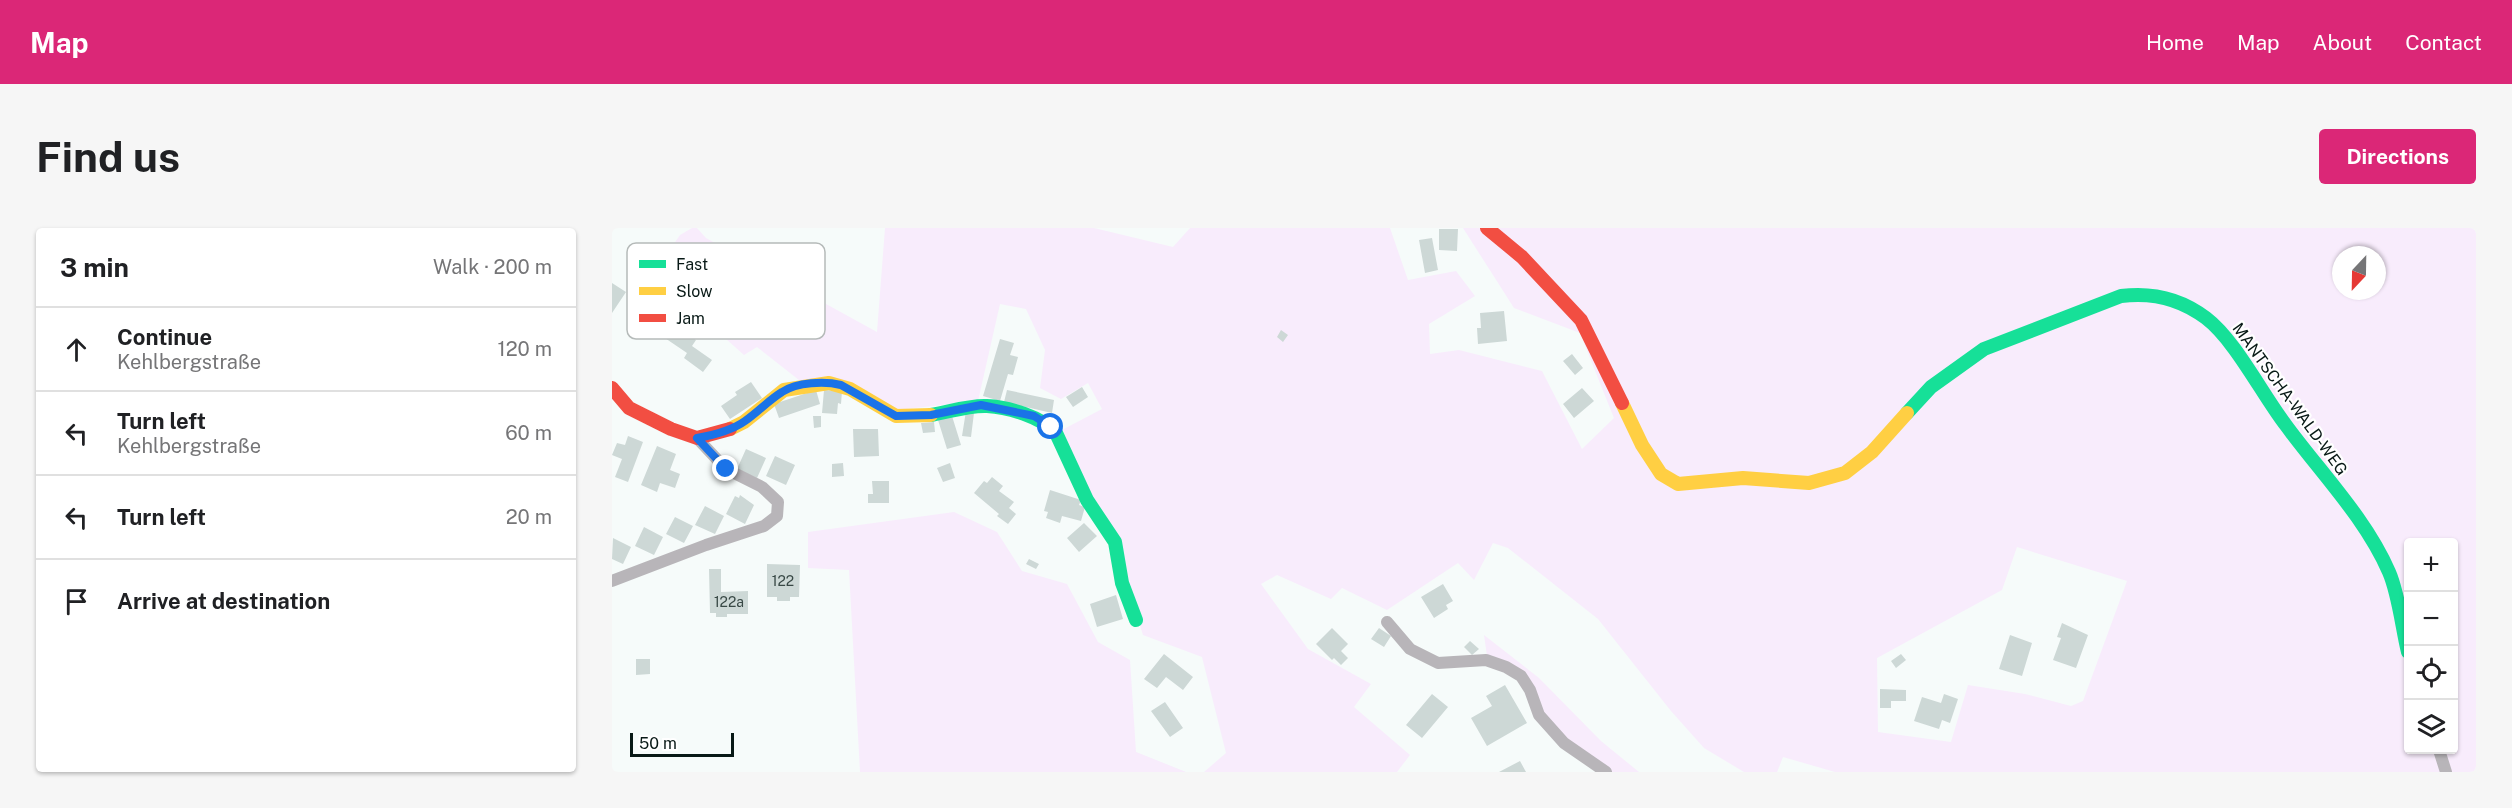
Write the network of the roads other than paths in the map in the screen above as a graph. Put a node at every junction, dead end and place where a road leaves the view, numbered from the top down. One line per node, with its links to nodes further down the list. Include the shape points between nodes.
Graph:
1 (1487, 228): 7 (street, MANTSCHA-WALD-WEG, via 1522,257 1581,320 1642,445 1661,474 1678,484 1743,478 1809,483 1845,473 1872,452 1931,387 1984,349 2121,296 2145,294 2187,307 2211,320 2222,333 2284,423 2368,532 2390,574)
2 (612, 388): 3 (street, via 629,408)
3 (697, 438): 4 (street, via 726,469 772,494 778,502 777,516 765,526); 5 (street, via 722,433 744,422 784,390 817,383 834,383 850,389 896,416 931,415 981,405 1034,416 1056,433 1087,500 1114,542 1122,583)
4 (612, 581)
5 (1136, 620)
6 (1387, 622): 9 (street, via 1410,649 1438,663 1486,660 1521,676 1539,715 1564,743)
7 (2408, 646)
8 (2440, 754): 10 (street)
9 (1605, 772)
10 (2446, 772)

